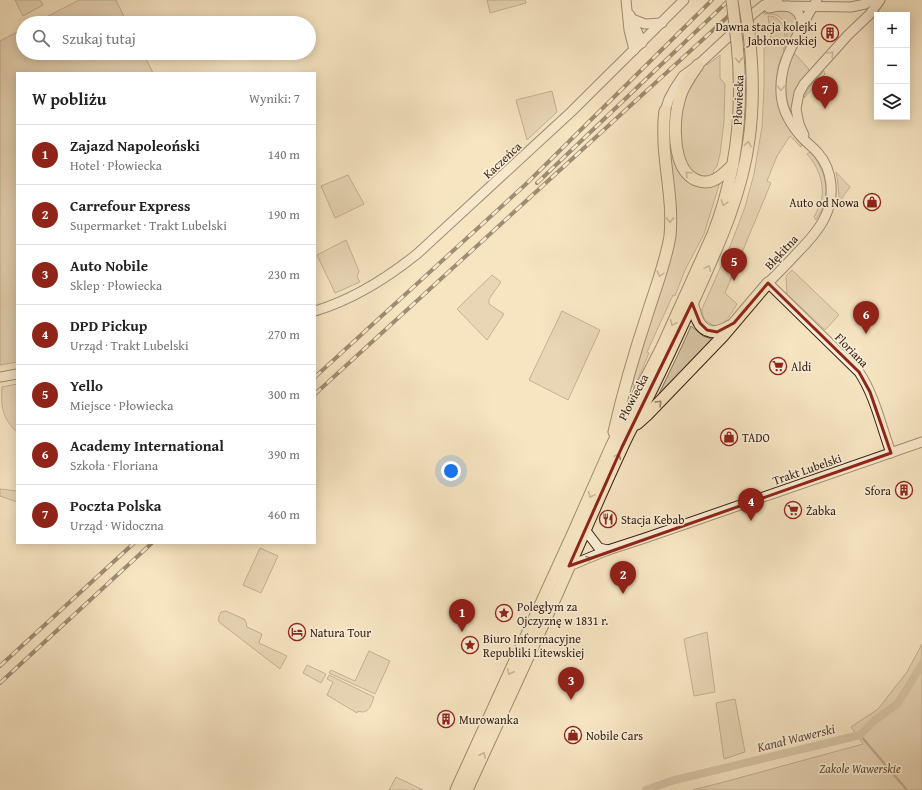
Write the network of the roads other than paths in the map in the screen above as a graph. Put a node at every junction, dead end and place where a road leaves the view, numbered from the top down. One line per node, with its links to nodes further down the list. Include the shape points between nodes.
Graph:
1 (626, 0): 12 (street)
2 (684, 0): 13 (street, Kaczeńca)
3 (732, 0): 21 (main road, Płowiecka, one-way to 21, bridge, via 740,98)
4 (744, 0): 23 (main road, Płowiecka, one-way to 4, bridge, via 729,220 745,163 750,132 752,69)
5 (778, 0): 11 (street, via 764,5)
6 (871, 0): 9 (street, via 865,4)
7 (880, 0): 15 (street, via 870,14)
8 (815, 3): 9 (street, via 851,7); 10 (street); 14 (street, Błękitna)
9 (858, 3): 15 (street, via 859,18)
10 (786, 6): 11 (street, via 772,7); 14 (street, via 798,12)
11 (754, 13): 18 (street)
12 (630, 15): 13 (street, via 645,24); 16 (street); 17 (street, via 629,30)
13 (662, 23): 16 (street, Kaczeńca)
14 (803, 26): 20 (street, Błękitna, one-way to 20, via 785,64 781,88 782,102 788,117 800,136)
15 (848, 35): 20 (street, one-way to 15, via 799,124 796,109 799,94 804,84)
16 (642, 43): 17 (street, Kaczeńca)
17 (634, 50): 24 (street, Kaczeńca, via 571,112 417,254 357,293)
18 (698, 65): 19 (street, via 683,76); 21 (main road, one-way to 18, via 713,180 704,182 697,181 687,174 679,159 676,131 678,106 685,85)
19 (665, 111): 30 (main road, one-way to 30, via 663,130 671,219 670,236 618,415)
20 (807, 141): 22 (street, Błękitna, via 819,154 829,173 829,206 826,216 812,237)
21 (733, 165): 30 (main road, Płowiecka, one-way to 30, via 726,197 713,234)
22 (768, 284): 25 (main road); 31 (street, Floriana, via 859,372 870,392)
23 (692, 303): 25 (main road, via 697,319 707,330 717,332); 28 (main road, Płowiecka, via 659,376)
24 (316, 311)
25 (734, 324): 28 (main road, one-way to 25)
26 (16, 374): 27 (street)
27 (0, 377)
28 (630, 430): 32 (main road, Płowiecka, one-way to 28)
29 (922, 442): 31 (street, Trakt Lubelski)
30 (612, 447): 35 (main road, Płowiecka, one-way to 35)
31 (890, 453): 33 (street, Trakt Lubelski)
32 (586, 531): 33 (street, via 599,548); 34 (main road, Płowiecka)
33 (608, 550): 34 (street, Trakt Lubelski, one-way to 33)
34 (570, 566): 36 (main road, Płowiecka, one-way to 34)
35 (456, 790)
36 (467, 790)

